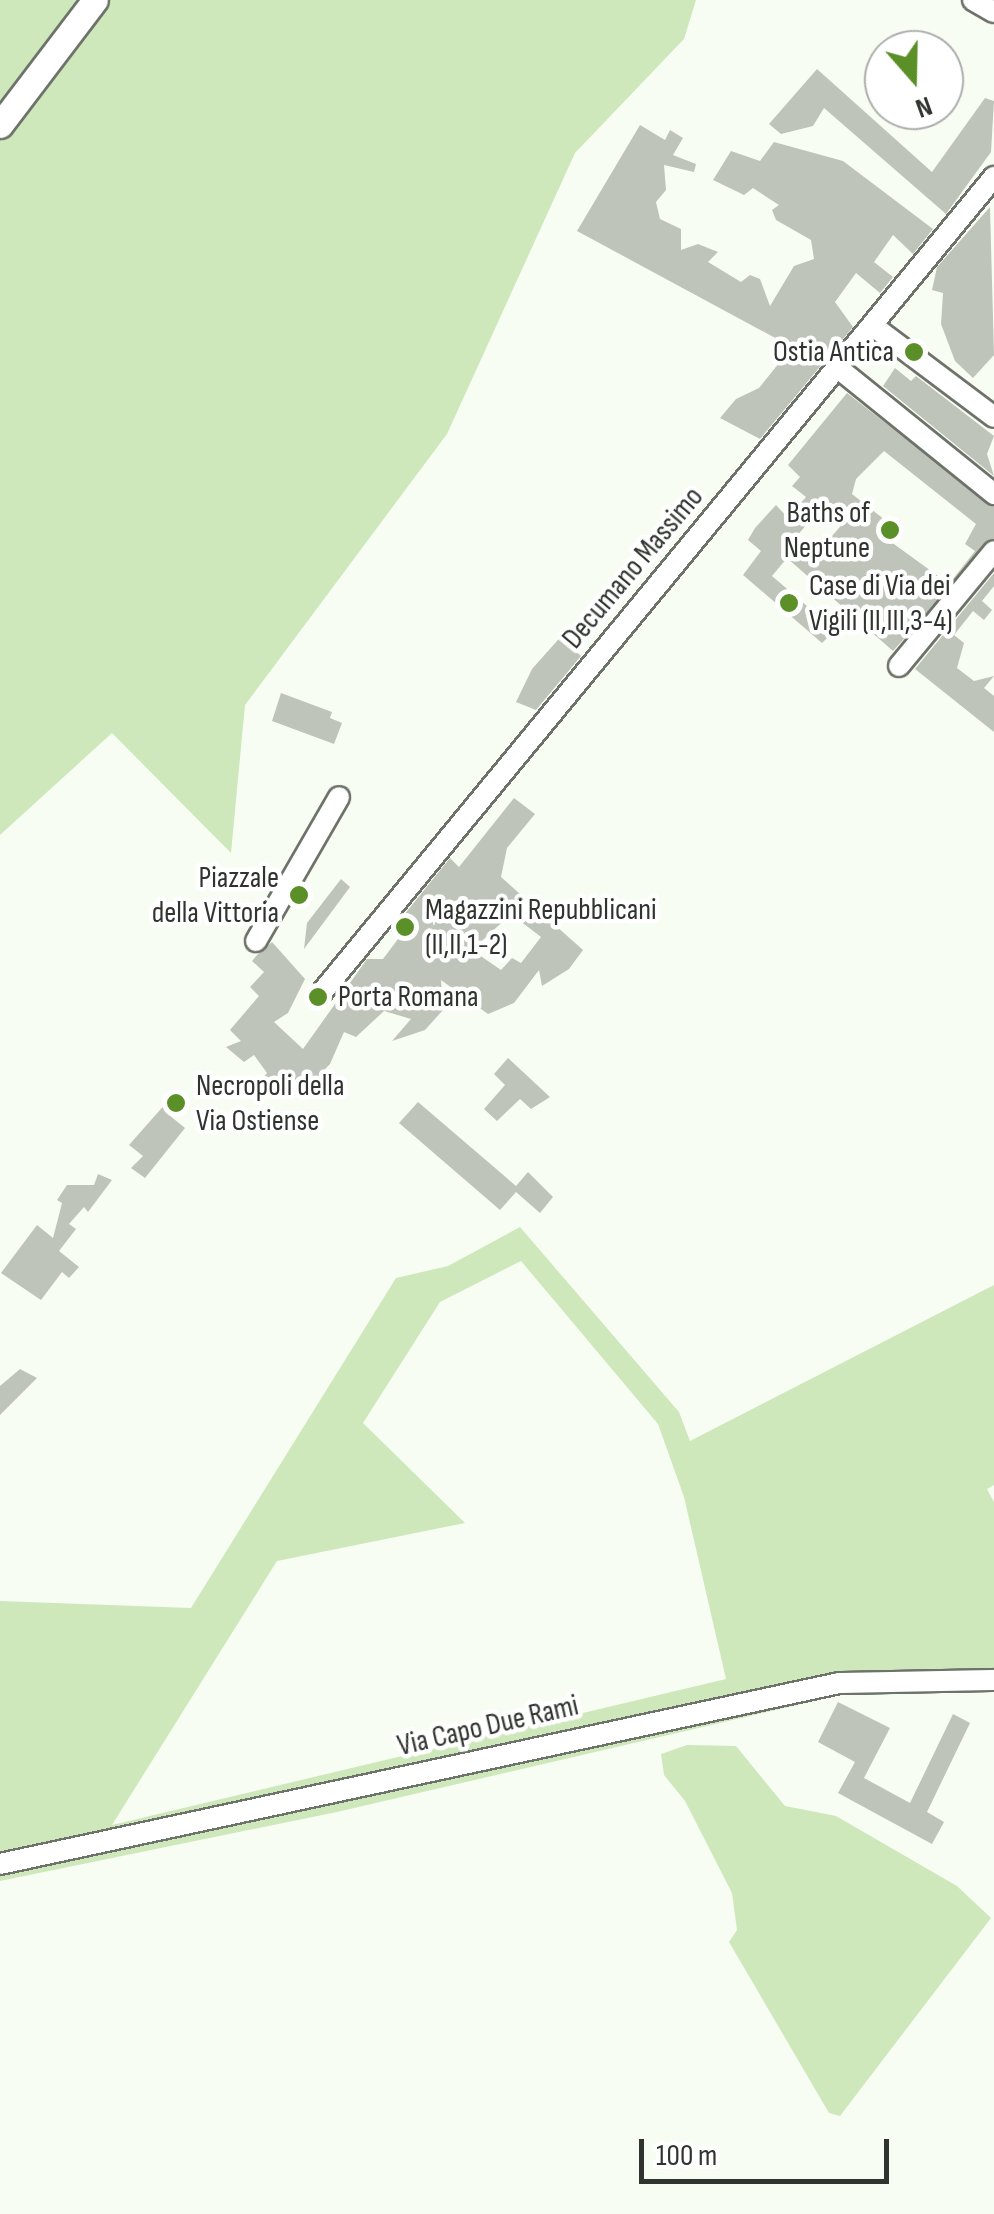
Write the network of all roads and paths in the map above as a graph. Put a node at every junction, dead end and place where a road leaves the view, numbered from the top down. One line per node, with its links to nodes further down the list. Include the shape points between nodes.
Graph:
1 (95, 0): 4 (main road)
2 (973, 0): 3 (street)
3 (994, 12)
4 (0, 124)
5 (994, 177): 6 (street, Decumano Massimo)
6 (873, 326): 7 (street, Decumano Massimo); 8 (street)
7 (838, 368): 9 (street); 14 (street, Decumano Massimo)
8 (994, 417)
9 (994, 494)
10 (994, 551): 11 (street)
11 (899, 666)
12 (340, 796): 13 (street)
13 (256, 941)
14 (318, 998)
15 (994, 1680): 16 (street, Via Capo Due Rami, via 840,1683)
16 (0, 1864)

